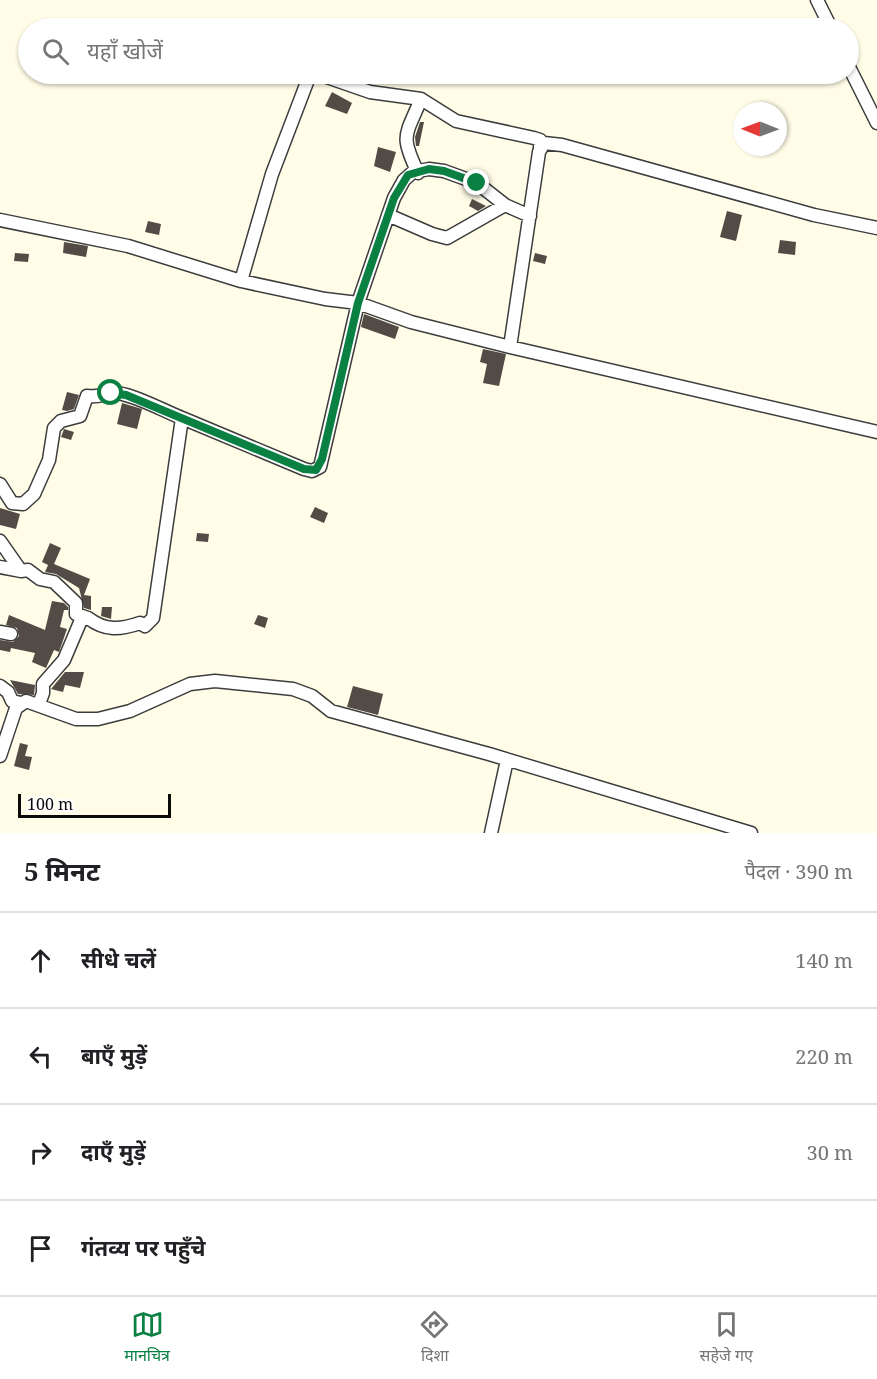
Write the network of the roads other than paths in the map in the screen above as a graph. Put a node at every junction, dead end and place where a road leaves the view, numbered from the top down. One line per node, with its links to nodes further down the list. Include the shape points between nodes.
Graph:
1 (817, 0): 2 (street)
2 (826, 18)
3 (306, 84): 15 (street, via 272,174)
4 (347, 84): 6 (street, via 370,92)
5 (858, 84): 7 (street)
6 (421, 99): 8 (street, via 463,124 540,140); 9 (street, via 405,145)
7 (877, 123)
8 (540, 149): 12 (street); 14 (street, via 544,143 562,145 814,215)
9 (418, 173): 10 (street, via 429,169 444,171 477,183); 11 (street, via 412,172 404,180)
10 (505, 205): 11 (street, via 447,238); 12 (street)
11 (388, 215): 16 (street)
12 (530, 216): 17 (street)
13 (0, 220): 15 (street, via 128,246)
14 (877, 228)
15 (241, 281): 16 (street)
16 (358, 303): 17 (street, via 411,322); 18 (street, via 322,459 316,470 304,469)
17 (510, 347): 19 (street)
18 (182, 418): 20 (street, via 126,395 87,396 80,416 61,421 54,428 49,459 34,494 23,504 12,503); 24 (street, via 153,618 123,629 100,627)
19 (877, 432)
20 (0, 484)
21 (0, 541): 23 (street)
22 (0, 567): 23 (street)
23 (21, 571): 24 (street, via 28,570 40,579 54,582 76,603 76,614)
24 (88, 618): 27 (street, via 78,624 64,660 43,684)
25 (0, 686): 26 (street, via 12,701)
26 (21, 704): 27 (street); 29 (street)
27 (39, 704): 31 (street, via 76,718 98,719 122,714 190,684 215,681 293,689 312,696 331,711)
28 (0, 713): 29 (street)
29 (13, 716): 30 (street)
30 (0, 756)
31 (507, 760): 32 (street); 33 (street)
32 (491, 833)
33 (751, 833)

